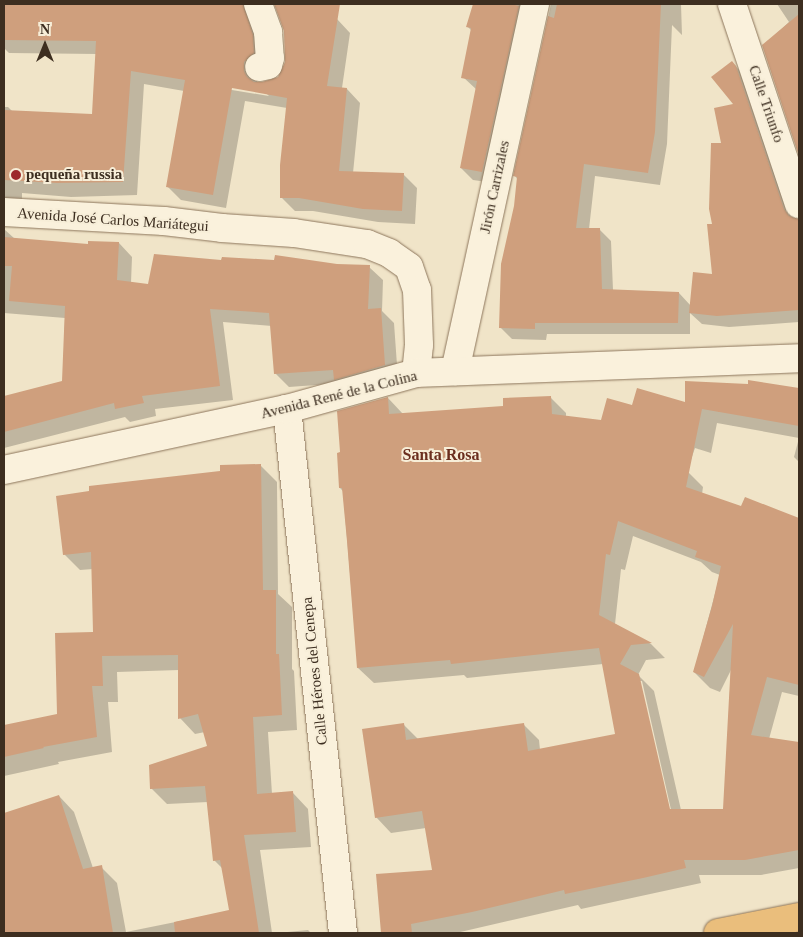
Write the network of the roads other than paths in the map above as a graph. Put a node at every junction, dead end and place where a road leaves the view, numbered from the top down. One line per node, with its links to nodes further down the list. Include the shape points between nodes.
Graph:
1 (258, 4): 4 (street, via 268,32 270,58 268,65)
2 (535, 4): 8 (street, Jirón Carrizales)
3 (732, 4): 5 (street, Calle Triunfo)
4 (259, 68)
5 (799, 204)
6 (4, 212): 9 (street, Avenida José Carlos Mariátegui, via 164,221 294,233 367,244 409,266 417,290 419,345)
7 (799, 358): 8 (street, Avenida René de la Colina)
8 (455, 371): 9 (street, Avenida René de la Colina)
9 (416, 374): 10 (street, Avenida René de la Colina)
10 (288, 409): 11 (street, Avenida René de la Colina); 13 (street, Calle Héroes del Cenepa)
11 (4, 470)
12 (799, 917): 14 (highway)
13 (343, 933)
14 (718, 933)

